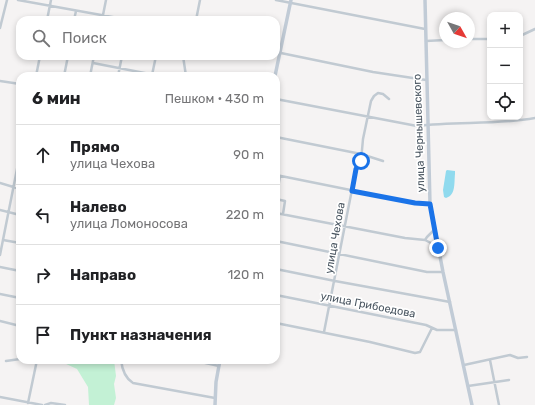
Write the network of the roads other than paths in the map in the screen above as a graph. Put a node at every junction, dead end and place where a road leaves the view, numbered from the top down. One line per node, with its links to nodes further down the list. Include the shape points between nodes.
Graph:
1 (7, 0): 15 (street)
2 (18, 0): 9 (street)
3 (51, 0): 9 (street)
4 (106, 0): 13 (street)
5 (200, 0): 14 (street)
6 (276, 0): 8 (street)
7 (425, 0): 16 (main road, улица Чернышевского)
8 (291, 2): 16 (street); 23 (main road)
9 (50, 5): 10 (street); 11 (street)
10 (76, 11): 12 (street); 13 (street)
11 (48, 16)
12 (75, 16)
13 (103, 16)
14 (197, 16)
15 (0, 28)
16 (425, 29): 22 (main road, улица Чернышевского)
17 (535, 29): 18 (street)
18 (523, 35)
19 (487, 38): 20 (street)
20 (475, 39)
21 (439, 40): 22 (street)
22 (426, 41): 42 (main road, улица Чернышевского)
23 (280, 44)
24 (280, 52): 42 (street)
25 (39, 60): 34 (street)
26 (67, 60): 35 (street)
27 (93, 60): 32 (street)
28 (121, 60): 33 (street)
29 (155, 60): 39 (street)
30 (184, 60): 40 (street)
31 (277, 60): 41 (main road)
32 (93, 63): 33 (street); 36 (street)
33 (119, 68): 37 (street); 38 (street)
34 (37, 72)
35 (65, 72)
36 (91, 72)
37 (118, 72)
38 (138, 72)
39 (153, 72)
40 (185, 72)
41 (276, 72)
42 (426, 80): 49 (main road, улица Чернышевского)
43 (0, 81): 44 (street)
44 (16, 83)
45 (389, 99): 47 (street, улица Чехова, via 383,94 378,93 374,96)
46 (280, 100): 47 (street)
47 (368, 116): 49 (street, via 417,126); 51 (street, улица Чехова)
48 (535, 118): 49 (street, via 501,122)
49 (427, 124): 60 (main road, улица Чернышевского)
50 (280, 138): 51 (street)
51 (361, 154): 52 (street); 58 (street, улица Чехова)
52 (383, 161)
53 (16, 174): 56 (street)
54 (280, 176): 58 (street)
55 (0, 183): 56 (street)
56 (13, 188): 57 (street); 62 (street)
57 (16, 189)
58 (352, 191): 60 (street); 66 (street, улица Чехова)
59 (280, 200): 65 (street, via 285,201)
60 (430, 204): 67 (main road, улица Чернышевского)
61 (0, 210): 62 (street)
62 (9, 212): 63 (street); 68 (street)
63 (16, 214)
64 (280, 214): 65 (street)
65 (283, 214): 66 (street)
66 (344, 226): 69 (street); 73 (street, улица Чехова)
67 (434, 230): 69 (street); 72 (main road, улица Чернышевского)
68 (3, 240): 70 (street); 74 (street)
69 (425, 240): 72 (street)
70 (16, 242)
71 (280, 242): 73 (street)
72 (437, 246): 78 (main road, улица Чернышевского)
73 (340, 253): 78 (street, via 427,272); 79 (street, улица Чехова)
74 (0, 255)
75 (0, 267): 76 (street)
76 (16, 270)
77 (280, 270): 79 (street)
78 (443, 272): 83 (main road, улица Чернышевского)
79 (335, 281): 83 (street); 84 (street, улица Чехова)
80 (0, 294): 82 (street)
81 (280, 296): 84 (street, улица Грибоедова)
82 (16, 297)
83 (450, 302): 89 (main road, улица Чернышевского)
84 (329, 306): 88 (street, улица Грибоедова); 90 (street, улица Чехова)
85 (0, 321): 87 (street)
86 (280, 324): 90 (street)
87 (16, 325)
88 (432, 328): 89 (street, улица Грибоедова); 90 (street, via 420,352 415,353)
89 (456, 330): 98 (main road, улица Чернышевского)
90 (324, 332)
91 (527, 357): 93 (street, via 510,356)
92 (16, 360): 94 (street)
93 (490, 360): 98 (street); 101 (street)
94 (6, 361)
95 (36, 364): 105 (street)
96 (122, 364): 104 (street, via 126,376 133,383)
97 (210, 364): 99 (street)
98 (464, 365): 102 (main road, улица Чернышевского)
99 (219, 366): 104 (main road)
100 (509, 380): 101 (street)
101 (494, 383): 102 (street); 110 (street)
102 (468, 386): 109 (main road, улица Чернышевского)
103 (0, 397): 105 (street)
104 (215, 398): 108 (main road)
105 (28, 403): 106 (street)
106 (44, 405): 107 (street)
107 (65, 405)
108 (215, 405)
109 (472, 405)
110 (499, 405)

